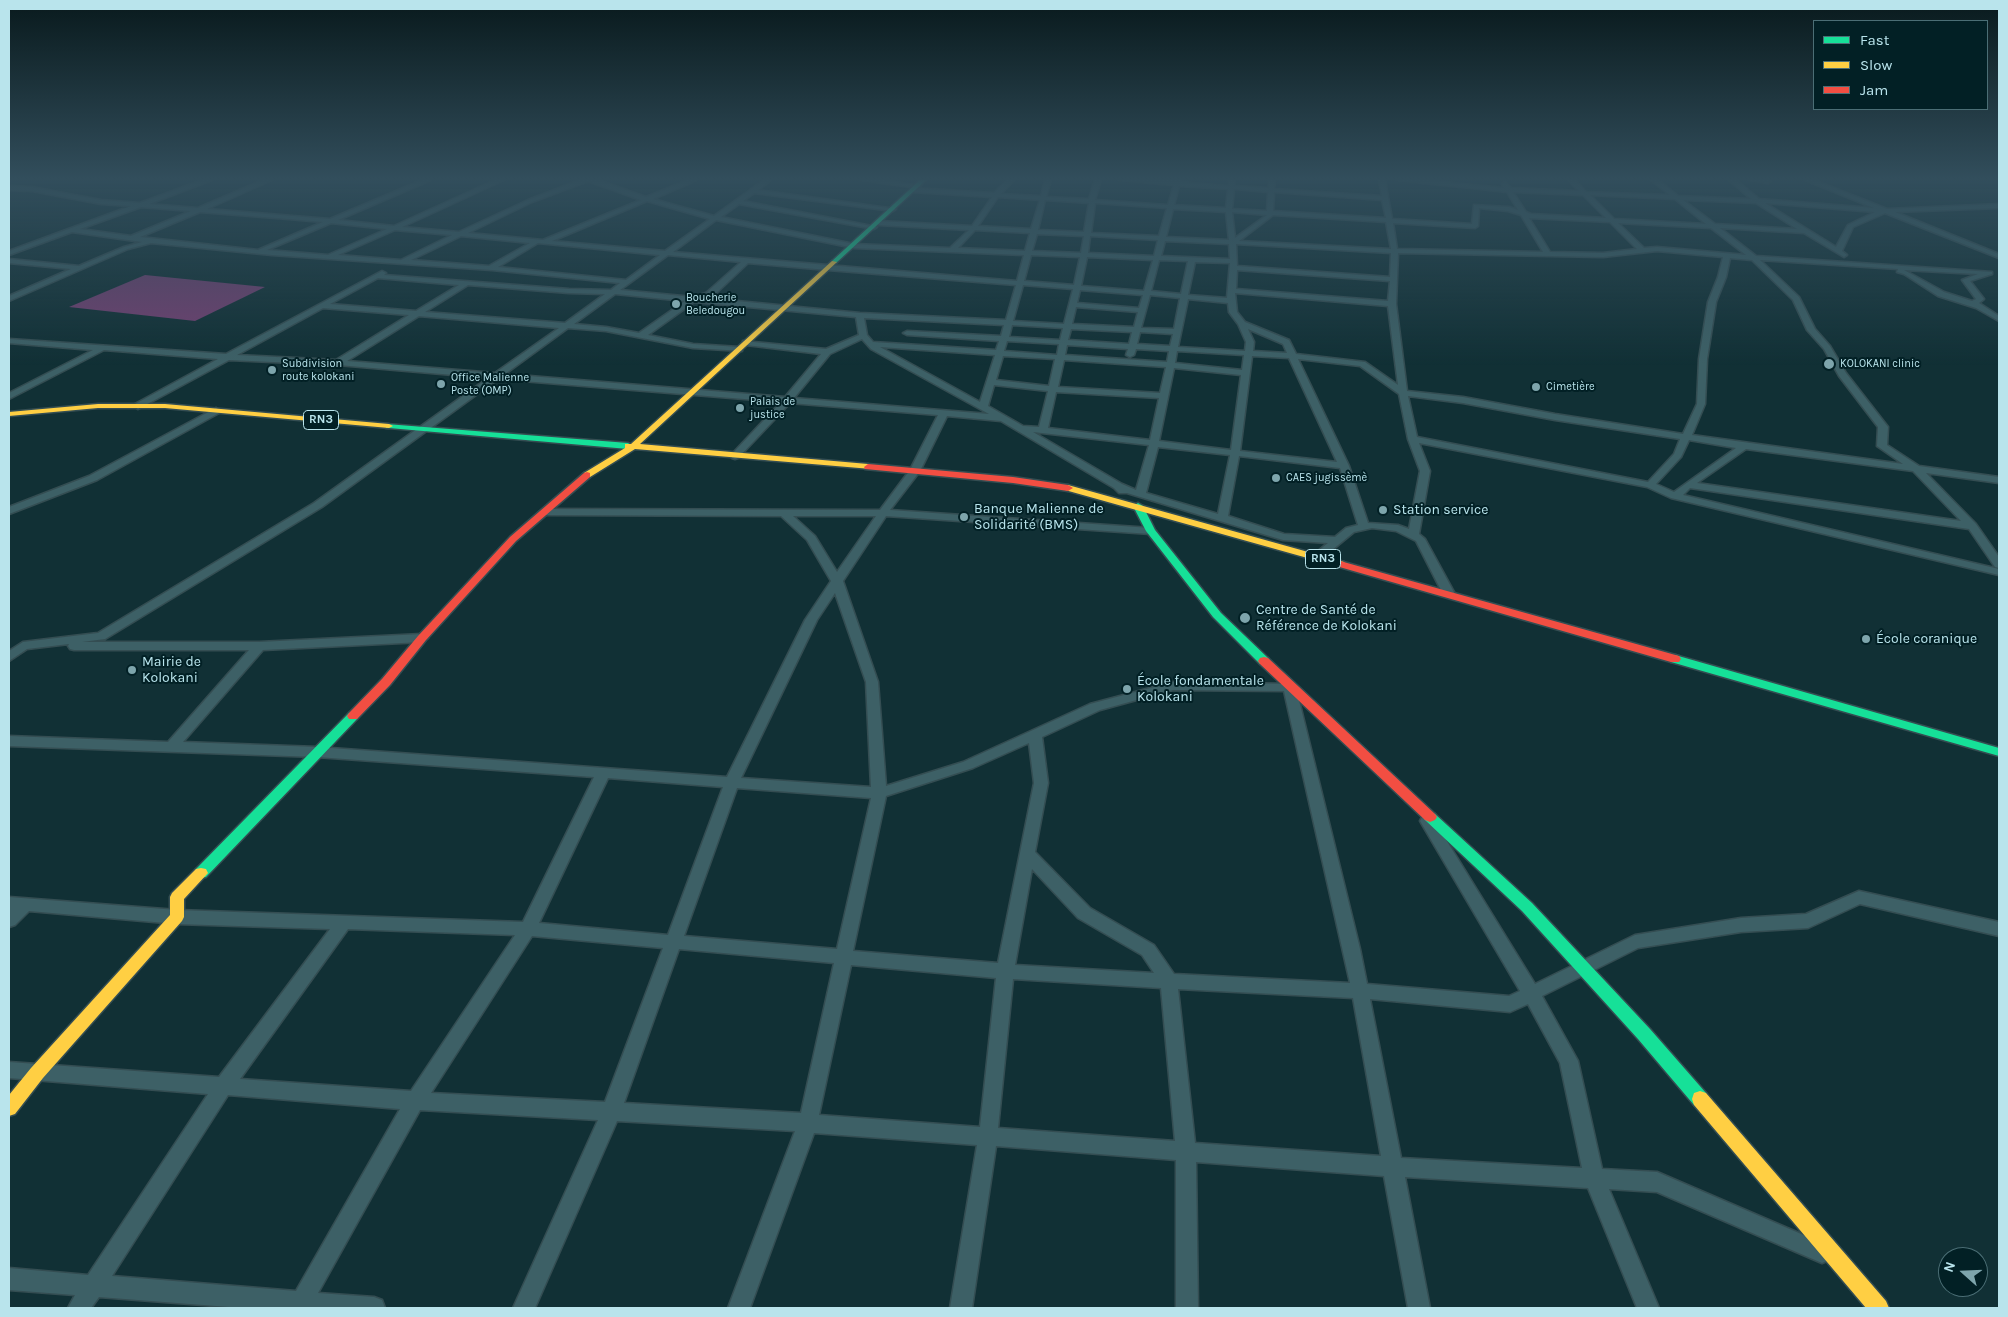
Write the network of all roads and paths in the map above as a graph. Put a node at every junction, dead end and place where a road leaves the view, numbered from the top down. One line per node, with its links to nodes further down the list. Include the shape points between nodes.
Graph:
1 (39, 241): 31 (street)
2 (150, 241): 47 (street, via 126,248)
3 (156, 241): 30 (street)
4 (284, 241): 30 (street)
5 (364, 241): 38 (street)
6 (442, 241): 44 (street)
7 (533, 241): 23 (street)
8 (684, 241): 32 (street)
9 (831, 241): 25 (street)
10 (859, 241): 25 (main road)
11 (961, 241): 27 (street)
12 (1031, 241): 33 (street)
13 (1087, 241): 35 (street)
14 (1162, 241): 39 (street)
15 (1224, 241): 24 (street)
16 (1392, 241): 28 (street)
17 (1540, 241): 34 (street)
18 (1633, 241): 26 (street)
19 (1732, 241): 40 (street)
20 (1823, 241): 29 (street)
21 (1843, 241): 29 (street)
22 (1962, 241): 37 (street)
23 (539, 242): 32 (street); 48 (street)
24 (1233, 242): 28 (street); 45 (street)
25 (854, 246): 27 (street); 49 (main road)
26 (1642, 250): 34 (street); 36 (street)
27 (951, 251): 33 (street)
28 (1393, 251): 34 (street); 53 (street)
29 (1838, 251): 46 (street)
30 (258, 252): 38 (street)
31 (9, 253)
32 (667, 254): 42 (street); 54 (street)
33 (1027, 254): 35 (street); 56 (street)
34 (1548, 254)
35 (1084, 256): 39 (street); 57 (street)
36 (1727, 256): 40 (street); 117 (street, via 1712,302 1703,359 1701,404)
37 (1999, 256)
38 (328, 257): 44 (street)
39 (1157, 258): 41 (street); 59 (street)
40 (1754, 258): 46 (street); 125 (street, via 1796,299 1811,330 1883,427 1882,446)
41 (1192, 260): 45 (street); 60 (street)
42 (746, 261): 49 (street); 63 (street, via 709,295)
43 (9, 262): 47 (street)
44 (402, 262): 48 (street); 52 (street)
45 (1234, 264): 53 (street); 61 (street)
46 (1861, 265): 50 (street); 66 (street, via 1906,272 1941,294)
47 (81, 268): 62 (street)
48 (490, 268): 54 (street); 55 (street)
49 (828, 268): 56 (street); 68 (main road)
50 (1990, 273): 51 (street); 66 (street, via 1966,280 1980,299)
51 (1999, 273)
52 (375, 276): 55 (street); 67 (street)
53 (1394, 280): 64 (street)
54 (629, 282): 58 (street)
55 (466, 283): 58 (street); 70 (street)
56 (1020, 283): 57 (street); 73 (street)
57 (1077, 287): 59 (street); 65 (street)
58 (616, 292): 63 (street); 76 (street)
59 (1147, 293): 60 (street); 69 (street)
60 (1183, 296): 61 (street); 78 (street)
61 (1231, 296): 64 (street); 74 (street, via 1233,312)
62 (9, 299)
63 (697, 299): 68 (street); 80 (street)
64 (1392, 304): 104 (street)
65 (1073, 305): 69 (street); 75 (street)
66 (1972, 305): 72 (street)
67 (321, 306): 70 (street); 94 (street)
68 (786, 307): 71 (street); 86 (main road)
69 (1142, 310): 77 (street)
70 (416, 314): 76 (street); 97 (street)
71 (860, 315): 73 (street); 81 (street)
72 (1999, 319)
73 (1009, 323): 75 (street); 82 (street)
74 (1242, 324): 92 (street, via 1250,342); 93 (street, via 1286,342)
75 (1068, 325): 77 (street); 84 (street)
76 (568, 326): 80 (street); 100 (street)
77 (1137, 328): 78 (street); 87 (street)
78 (1177, 332): 89 (street)
79 (907, 333): 82 (street)
80 (642, 335): 86 (street, via 693,346)
81 (863, 336): 85 (street); 90 (street)
82 (1004, 339): 84 (street); 91 (street)
83 (9, 341): 88 (street)
84 (1064, 343): 87 (street); 95 (street)
85 (871, 344): 91 (street); 109 (street)
86 (742, 346): 90 (street); 103 (main road)
87 (1132, 347): 89 (street); 96 (street)
88 (102, 348): 94 (street); 105 (street)
89 (1173, 349): 92 (street); 98 (street)
90 (827, 352): 107 (street)
91 (1000, 353): 95 (street); 101 (street)
92 (1248, 353): 93 (street); 99 (street)
93 (1294, 356): 104 (street, via 1362,364); 124 (street)
94 (227, 357): 97 (street); 108 (street)
95 (1060, 357): 96 (street); 102 (street)
96 (1128, 362): 98 (street)
97 (338, 363): 100 (street)
98 (1169, 365): 99 (street); 106 (street)
99 (1246, 373): 122 (street)
100 (496, 376): 103 (street); 115 (street)
101 (991, 382): 102 (street); 109 (street)
102 (1053, 389): 106 (street); 116 (street)
103 (693, 392): 107 (street); 121 (main road)
104 (1403, 393): 117 (street, via 1463,400); 118 (street)
105 (9, 396)
106 (1163, 396): 119 (street)
107 (788, 400): 111 (street); 123 (street)
108 (138, 406): 110 (main road, RN3); 112 (main road, RN3)
109 (983, 407): 113 (street)
110 (216, 411): 115 (main road, RN3); 132 (street, via 93,478)
111 (944, 413): 113 (street); 126 (street)
112 (9, 414)
113 (1004, 418): 114 (street)
114 (1020, 428): 116 (street); 131 (street)
115 (425, 429): 121 (main road, RN3); 149 (street, via 318,505 102,636)
116 (1043, 430): 119 (street)
117 (1686, 438): 120 (street); 129 (street, via 1678,455)
118 (1413, 439): 129 (street); 140 (street, via 1425,471)
119 (1154, 443): 122 (street); 131 (street)
120 (1744, 446): 125 (street); 128 (street)
121 (632, 447): 123 (main road, RN3); 133 (main road, via 584,477)
122 (1234, 453): 124 (street); 136 (street)
123 (735, 456): 126 (main road, RN3)
124 (1344, 466): 138 (street)
125 (1915, 468): 127 (street); 137 (street)
126 (916, 471): 131 (main road, RN3, via 1013,480); 135 (street)
127 (1999, 480)
128 (1688, 484): 130 (street); 137 (street)
129 (1650, 485): 130 (street)
130 (1675, 496): 144 (street)
131 (1139, 501): 136 (street); 139 (main road); 142 (main road, RN3)
132 (9, 512)
133 (544, 512): 134 (street); 147 (main road, via 513,539)
134 (783, 512): 135 (street); 145 (street, via 811,538)
135 (883, 513): 139 (street); 145 (street)
136 (1222, 518): 141 (street, via 1283,537)
137 (1972, 526): 143 (street)
138 (1364, 527): 140 (street, via 1398,528); 141 (street, via 1350,530)
139 (1151, 531): 152 (main road, via 1217,615)
140 (1412, 535): 146 (street, via 1420,538)
141 (1336, 540): 142 (street)
142 (1317, 557): 146 (main road, RN3)
143 (1999, 565)
144 (1999, 572)
145 (837, 581): 159 (street, via 811,620); 160 (street, via 872,682)
146 (1449, 594): 157 (main road, RN3)
147 (422, 638): 150 (street); 156 (main road, via 386,682)
148 (9, 646): 149 (street)
149 (23, 646): 150 (street); 151 (street)
150 (259, 646): 155 (street)
151 (9, 657)
152 (1290, 687): 153 (street, via 1173,686 1095,707); 161 (main road); 174 (street)
153 (1035, 734): 160 (street, via 968,765); 162 (street, via 1041,783)
154 (9, 740): 155 (street)
155 (171, 746): 156 (street)
156 (317, 752): 158 (street); 164 (main road, via 177,897)
157 (1999, 752)
158 (603, 773): 159 (street); 168 (street)
159 (732, 781): 160 (street); 169 (street)
160 (879, 793): 170 (street)
161 (1415, 802): 171 (main road, via 1527,907); 175 (street)
162 (1027, 853): 172 (street); 173 (street, via 1084,913 1148,950)
163 (17, 904): 164 (street); 165 (street)
164 (177, 916): 166 (street); 177 (main road)
165 (9, 920)
166 (344, 922): 168 (street); 178 (street)
167 (1999, 928): 171 (street, via 1859,897 1808,921 1741,925 1635,942)
168 (528, 930): 169 (street); 179 (street)
169 (674, 942): 170 (street); 181 (street)
170 (843, 957): 172 (street); 182 (street)
171 (1582, 968): 175 (street); 187 (main road, via 1644,1034)
172 (1005, 972): 173 (street); 183 (street)
173 (1169, 981): 174 (street); 184 (street)
174 (1360, 991): 175 (street, via 1510,1004); 185 (street)
175 (1531, 993): 186 (street, via 1569,1061)
176 (9, 1070): 177 (street)
177 (37, 1073): 178 (street); 180 (main road)
178 (223, 1087): 179 (street); 189 (street)
179 (415, 1101): 181 (street); 190 (street)
180 (9, 1108)
181 (611, 1112): 182 (street); 193 (street)
182 (808, 1123): 183 (street); 194 (street)
183 (988, 1136): 184 (street); 195 (street)
184 (1186, 1151): 185 (street); 196 (street)
185 (1393, 1166): 186 (street); 197 (street)
186 (1594, 1178): 187 (street, via 1657,1182); 198 (street)
187 (1838, 1260): 199 (street); 200 (main road)
188 (9, 1279): 189 (street)
189 (94, 1286): 190 (street); 191 (street)
190 (300, 1305): 192 (street)
191 (79, 1308)
192 (374, 1308)
193 (524, 1308)
194 (740, 1308)
195 (961, 1308)
196 (1187, 1308)
197 (1419, 1308)
198 (1648, 1308)
199 (1858, 1308)
200 (1879, 1308)

